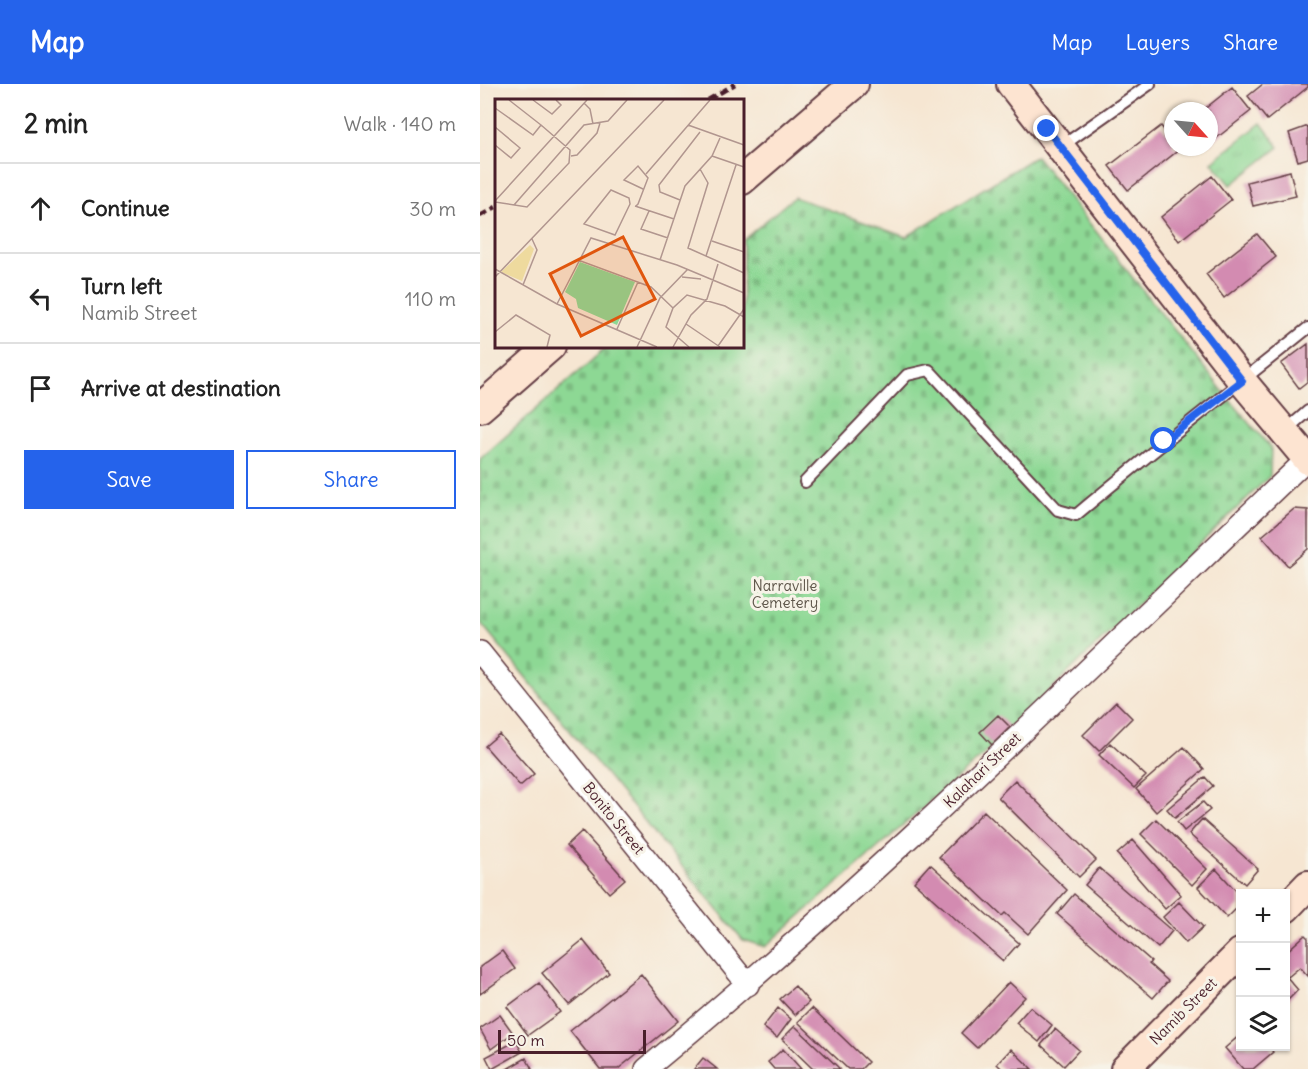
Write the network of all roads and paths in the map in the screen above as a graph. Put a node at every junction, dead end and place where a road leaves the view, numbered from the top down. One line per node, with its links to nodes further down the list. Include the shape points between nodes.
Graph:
1 (854, 84): 5 (street)
2 (1011, 84): 4 (street)
3 (1150, 84): 4 (lane)
4 (1059, 147): 8 (street)
5 (744, 178)
6 (1308, 328): 8 (lane)
7 (549, 348): 9 (street)
8 (1242, 381): 11 (street); 13 (lane, via 1076,515 1058,510 928,370 907,375)
9 (480, 408)
10 (1308, 411): 11 (lane)
11 (1285, 431): 12 (street)
12 (1307, 460): 18 (street, Kalahari Street, via 883,865)
13 (805, 482)
14 (480, 652): 18 (street, Bonito Street)
15 (1308, 885): 16 (street)
16 (1290, 904)
17 (1236, 957): 20 (street, Namib Street)
18 (748, 985): 19 (street, Kalahari Street)
19 (646, 1069)
20 (1125, 1069)

